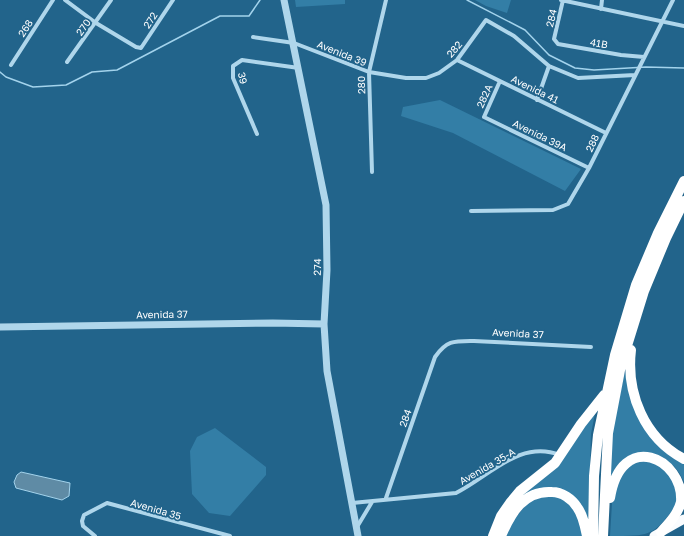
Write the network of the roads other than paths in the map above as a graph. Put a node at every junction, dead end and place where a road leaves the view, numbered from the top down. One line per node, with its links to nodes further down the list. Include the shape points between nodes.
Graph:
1 (53, 0): 20 (street, 268)
2 (65, 0): 11 (street)
3 (111, 0): 11 (street, 270)
4 (173, 0): 11 (street, 272, via 141,48 136,48)
5 (284, 0): 16 (street, 274)
6 (386, 0): 23 (street, 280)
7 (562, 0): 10 (street); 15 (street, 284)
8 (602, 0): 10 (street)
9 (673, 0): 12 (street, 288)
10 (601, 9): 12 (street)
11 (96, 22): 19 (street, 270)
12 (662, 22): 13 (street); 17 (street, 288)
13 (684, 26)
14 (253, 37): 16 (street, Avenida 39)
15 (554, 39): 17 (street, 41B, via 558,44)
16 (294, 43): 22 (street, 274); 23 (street, Avenida 39)
17 (644, 57): 24 (street, 288)
18 (457, 60): 21 (street, 282, via 486,20 514,36); 25 (street, 282, via 439,73); 26 (street, Avenida 41)
19 (67, 62)
20 (11, 64)
21 (549, 66): 24 (street, via 578,78); 27 (street)
22 (300, 68): 30 (street, 39, via 242,60 233,66 233,78); 37 (street, 274, via 326,205 327,270)
23 (369, 72): 25 (street, Avenida 39, via 406,78); 32 (street, 280)
24 (636, 75): 29 (street, 288)
25 (426, 78)
26 (500, 81): 27 (street, Avenida 41); 28 (street, 282A)
27 (537, 100): 29 (street, Avenida 41)
28 (484, 117): 31 (street, Avenida 39A)
29 (606, 133): 31 (street, 288)
30 (257, 134)
31 (589, 168): 35 (street, 288, via 568,204 562,208)
32 (372, 172)
33 (684, 181): 41 (highway, via 636,285)
34 (684, 201): 36 (highway)
35 (471, 211)
36 (644, 290): 43 (highway, via 631,345 631,383 639,412 650,429 661,442); 58 (highway, via 621,365 608,433)
37 (324, 324): 38 (street, Avenida 37); 46 (street, 274, via 329,390)
38 (0, 327)
39 (443, 345): 40 (street, Avenida 37, via 469,341); 44 (street, 284, via 435,357)
40 (591, 347)
41 (607, 392): 42 (highway, via 581,424); 57 (highway, via 598,435 594,476)
42 (561, 455): 44 (street, Avenida 35-A, via 548,450 531,451 506,461 456,493); 54 (highway, via 555,463 520,491 501,516)
43 (684, 459)
44 (386, 498): 45 (street, Avenida 35-A)
45 (372, 502): 46 (street, Avenida 35-A); 49 (street)
46 (352, 503): 49 (street, 274)
47 (684, 519): 50 (highway)
48 (684, 526): 50 (highway)
49 (357, 527): 53 (street, 274)
50 (660, 535): 58 (highway, via 681,503 682,486 672,467 647,456 632,460 620,470 610,493)
51 (95, 536): 52 (street, Avenida 35, via 83,526 83,518 107,503)
52 (230, 536)
53 (358, 536)
54 (493, 536)
55 (501, 536): 56 (highway, via 520,504 529,495 544,491 557,492 573,502 581,514)
56 (587, 536)
57 (593, 536)
58 (603, 536)

